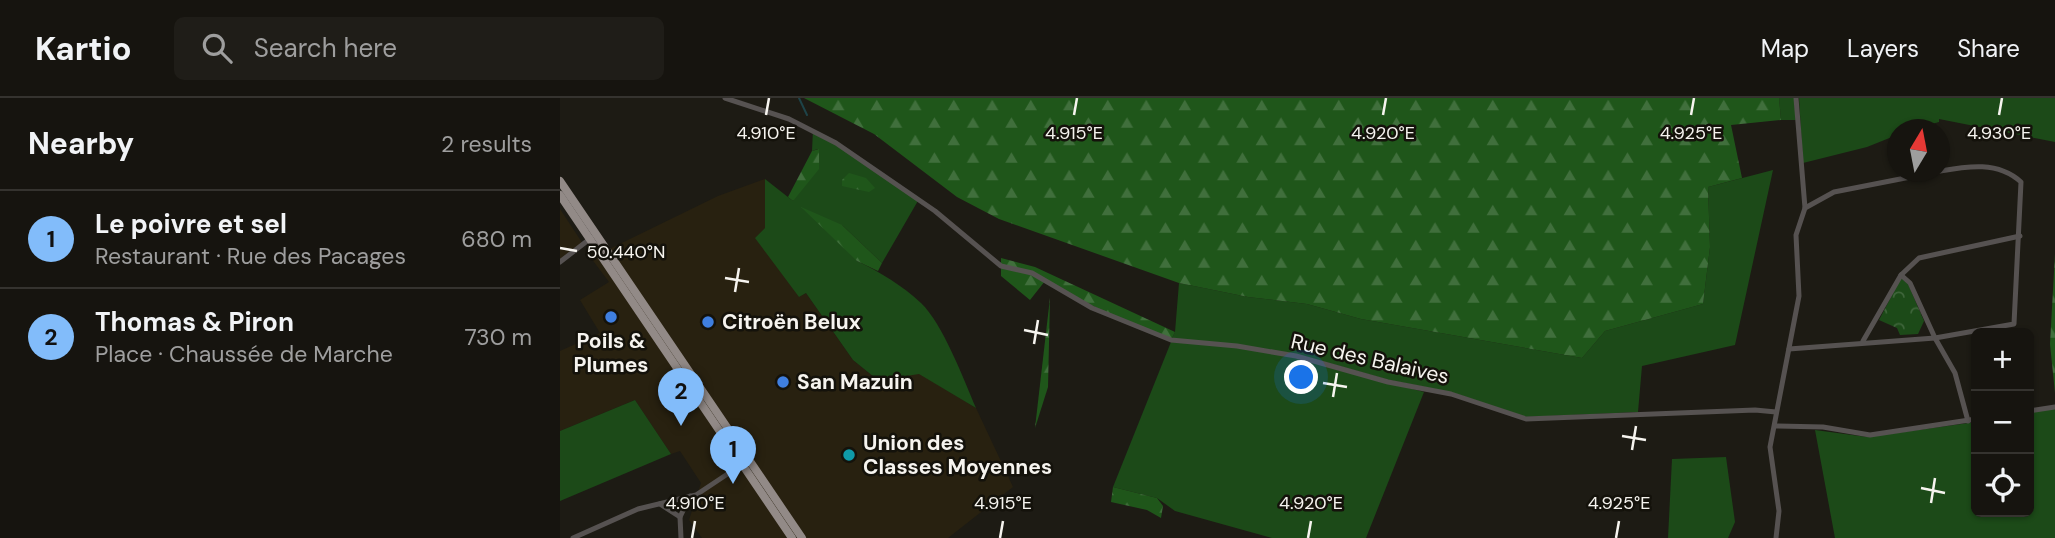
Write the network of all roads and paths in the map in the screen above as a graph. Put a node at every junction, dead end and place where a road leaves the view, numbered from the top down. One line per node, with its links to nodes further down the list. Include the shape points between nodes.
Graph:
1 (725, 98): 17 (street, Rue des Balaives, via 789,119 836,143 935,211 1001,266 1032,273 1092,308 1171,340 1296,356 1451,394 1526,419)
2 (1796, 98): 7 (street)
3 (1950, 169): 8 (street, via 1973,165 2010,172 2021,182)
4 (560, 181): 9 (main road)
5 (1887, 181): 7 (street, via 1834,192)
6 (560, 195): 9 (main road)
7 (1805, 208): 14 (street, via 1796,235 1799,296)
8 (2020, 236): 11 (street, via 1919,258); 12 (street, via 2014,324)
9 (593, 237): 10 (street); 21 (main road)
10 (560, 262)
11 (1901, 275): 12 (street, via 1910,283); 13 (street)
12 (1935, 338): 13 (street); 19 (street, via 1955,373)
13 (1863, 341): 14 (street)
14 (1789, 349): 17 (street)
15 (2055, 407): 16 (street)
16 (2034, 410)
17 (1776, 412): 20 (street)
18 (1971, 420): 19 (street)
19 (1968, 421): 20 (street, via 1870,435 1823,427)
20 (1775, 426): 29 (street, via 1770,447 1779,511)
21 (746, 462): 22 (street); 27 (main road); 28 (main road)
22 (690, 496): 23 (street); 24 (street)
23 (660, 504): 24 (street); 25 (street)
24 (680, 517): 26 (street)
25 (573, 538)
26 (681, 538)
27 (792, 538)
28 (802, 538)
29 (1776, 538)

